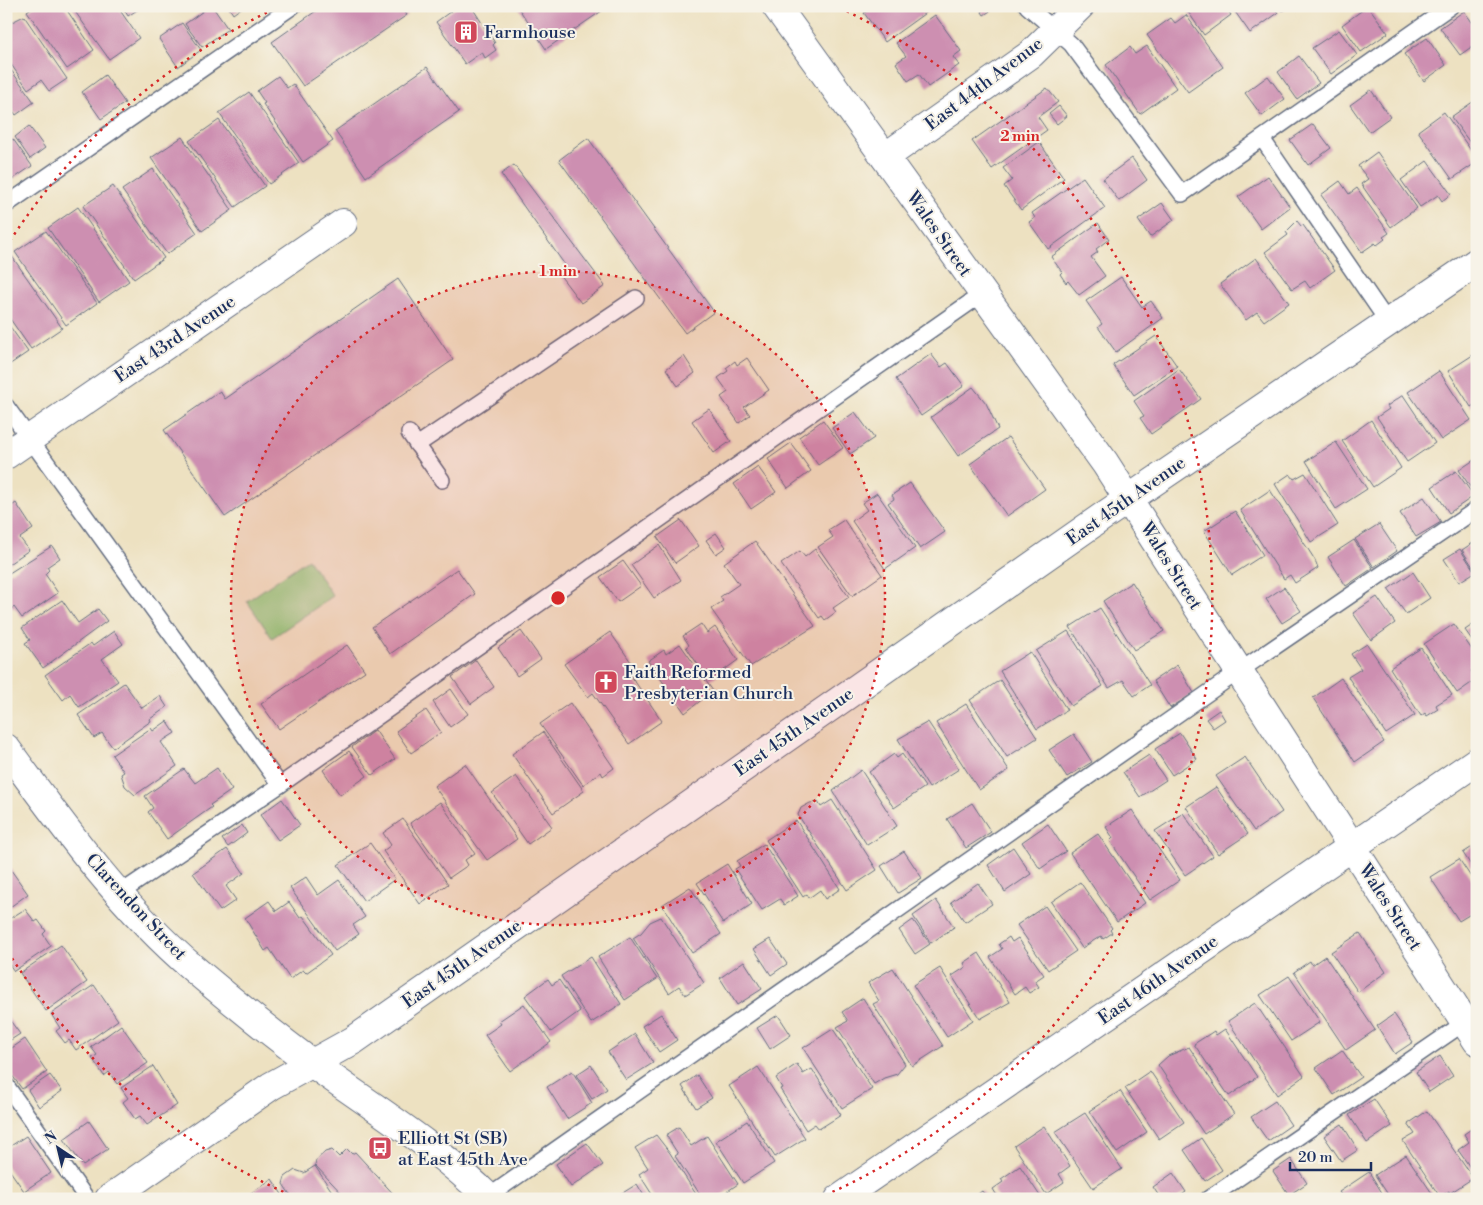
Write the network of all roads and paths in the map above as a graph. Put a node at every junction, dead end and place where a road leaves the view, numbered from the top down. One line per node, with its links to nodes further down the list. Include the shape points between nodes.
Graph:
1 (293, 6): 9 (lane)
2 (776, 6): 8 (street, Wales Street)
3 (1027, 6): 6 (lane)
4 (1080, 6): 6 (street, East 44th Avenue)
5 (1451, 6): 7 (lane)
6 (1055, 30): 7 (lane, via 1071,44 1182,194); 8 (street, East 44th Avenue, via 1031,54)
7 (1263, 140): 14 (lane)
8 (885, 157): 12 (street, Wales Street)
9 (6, 205)
10 (343, 224): 16 (street, East 43rd Avenue)
11 (1477, 262): 14 (street, East 45th Avenue)
12 (982, 294): 19 (street, Wales Street); 24 (lane)
13 (636, 298): 18 (lane, via 413,439)
14 (1387, 321): 19 (street, East 45th Avenue)
15 (6, 406): 16 (lane)
16 (30, 438): 17 (street, East 43rd Avenue); 24 (lane)
17 (6, 455)
18 (442, 480)
19 (1129, 498): 21 (street, Wales Street); 28 (street, East 45th Avenue, via 354,1040)
20 (1477, 509): 21 (lane)
21 (1238, 672): 25 (street, Wales Street); 30 (lane)
22 (6, 748): 26 (street, Clarendon Street, via 60,822)
23 (1477, 761): 25 (street, East 46th Avenue)
24 (280, 785): 26 (lane)
25 (1351, 847): 27 (street, Wales Street); 33 (street, East 46th Avenue)
26 (119, 894): 28 (street, Clarendon Street, via 194,969)
27 (1473, 1026): 34 (lane)
28 (312, 1063): 30 (street, Clarendon Street, via 419,1138); 32 (street, East 45th Avenue, via 271,1086)
29 (6, 1085): 31 (lane)
30 (487, 1198)
31 (87, 1199)
32 (109, 1199)
33 (839, 1199)
34 (1208, 1199)

